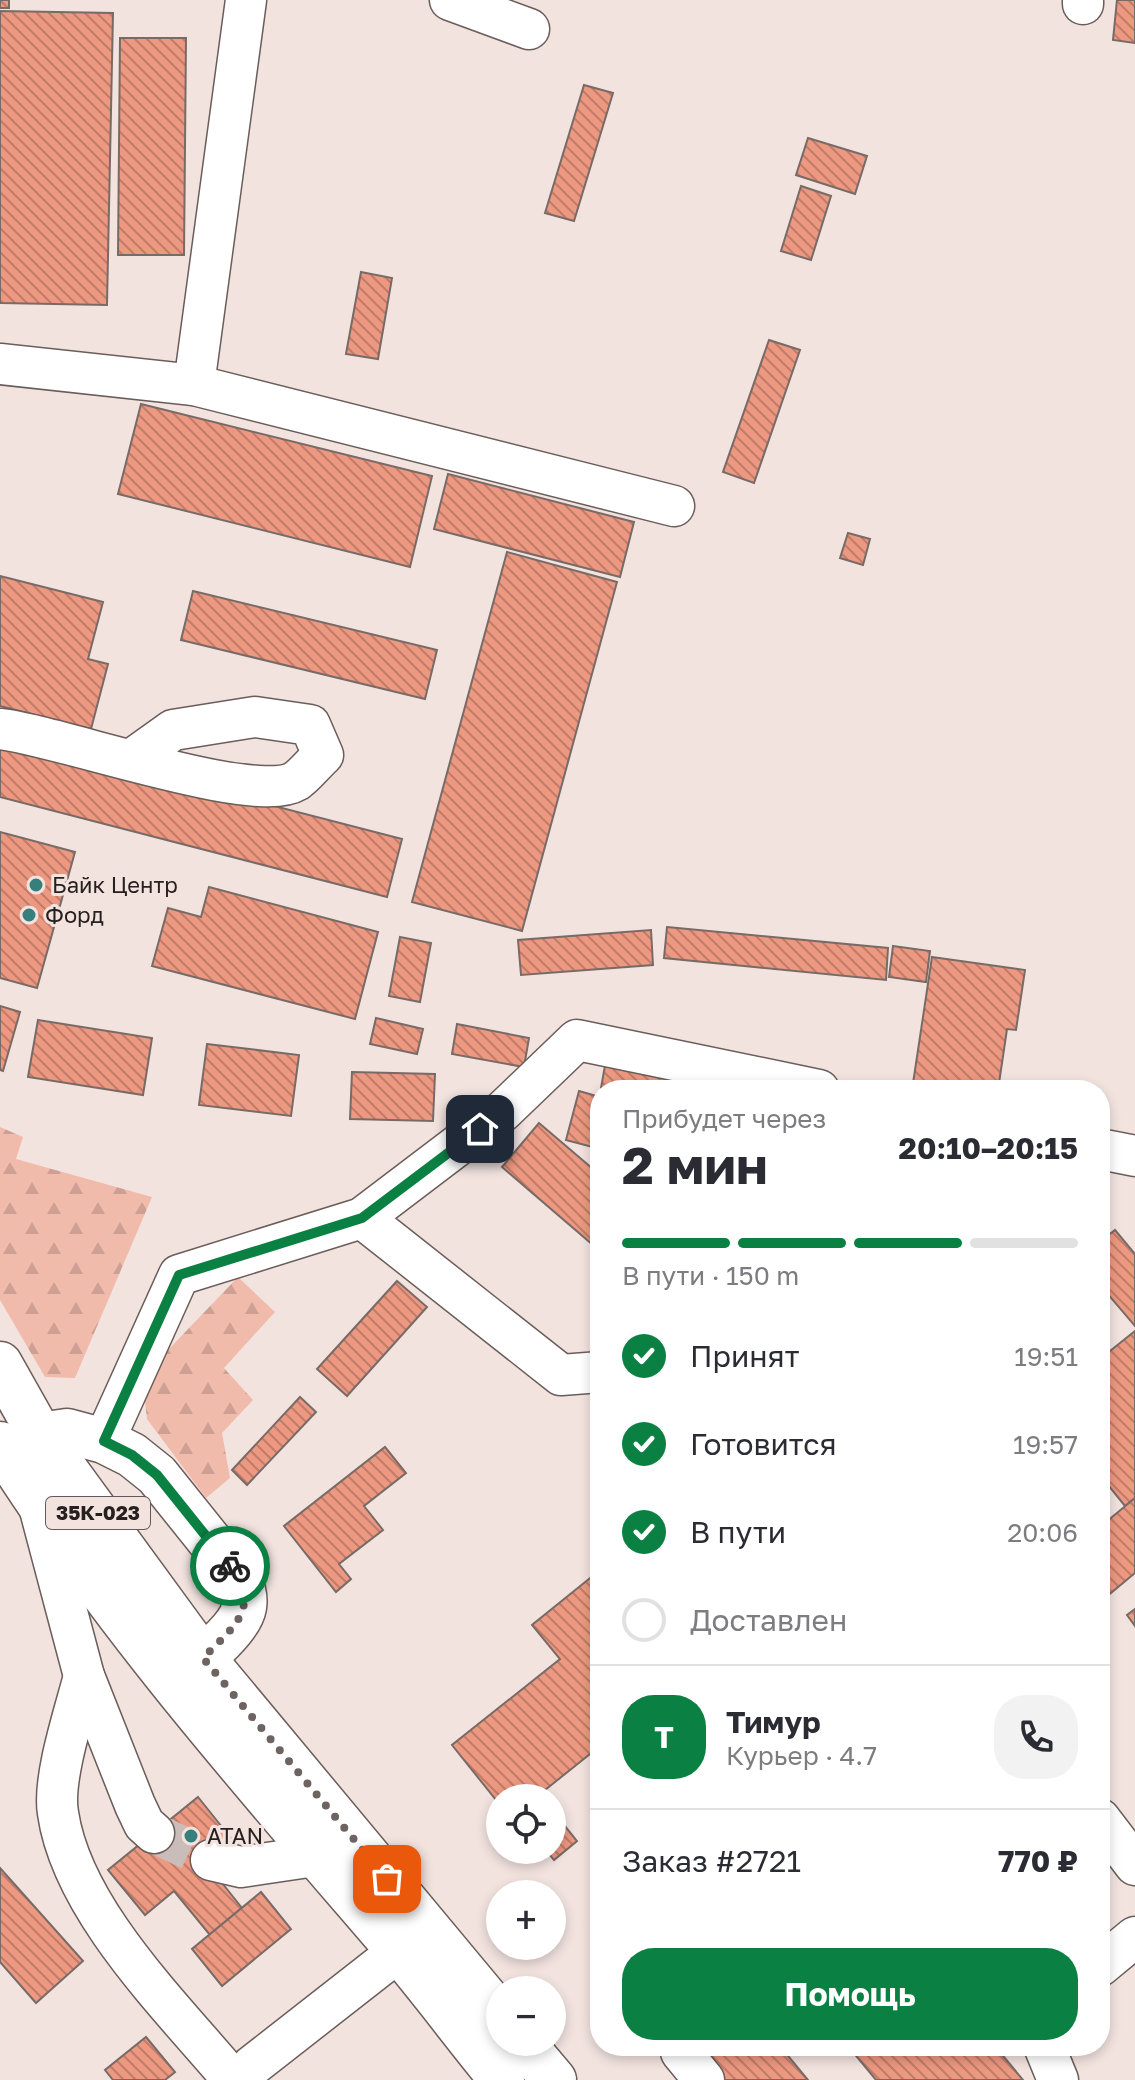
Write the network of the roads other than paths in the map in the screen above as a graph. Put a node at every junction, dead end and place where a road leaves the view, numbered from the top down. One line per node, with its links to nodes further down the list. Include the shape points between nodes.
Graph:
1 (246, 0): 5 (street)
2 (450, 0): 3 (street)
3 (529, 29)
4 (0, 364): 5 (street)
5 (194, 385): 6 (street)
6 (674, 506)
7 (0, 729): 8 (street)
8 (131, 760)
9 (771, 1080): 12 (street, via 577,1040 503,1111)
10 (1110, 1151): 11 (street)
11 (1135, 1156)
12 (362, 1218): 14 (street, via 561,1375); 16 (street, via 179,1275)
13 (0, 1364): 15 (main road, 35К-023)
14 (590, 1373)
15 (20, 1440): 16 (main road, via 67,1431); 17 (main road, 35К-023); 18 (main road, 35К-023)
16 (104, 1441): 18 (main road, via 157,1475 238,1576 244,1592 237,1623)
17 (39, 1506): 18 (main road, 35К-023); 19 (street)
18 (188, 1670): 22 (main road, 35К-023); 28 (main road, 35К-023)
19 (84, 1676): 21 (street, via 135,1805); 31 (street, via 62,1763 57,1812 75,1871 109,1932)
20 (1110, 1832): 24 (street)
21 (154, 1833)
22 (315, 1856): 23 (street, via 241,1867); 26 (main road, 35К-023)
23 (211, 1860)
24 (1135, 1865)
25 (1135, 1937): 27 (street)
26 (399, 1951): 32 (street); 33 (main road, 35К-023)
27 (1110, 1958)
28 (486, 2000)
29 (534, 2056): 34 (main road)
30 (1048, 2056): 35 (street)
31 (233, 2080)
32 (239, 2080)
33 (502, 2080)
34 (554, 2080)
35 (1058, 2080)

